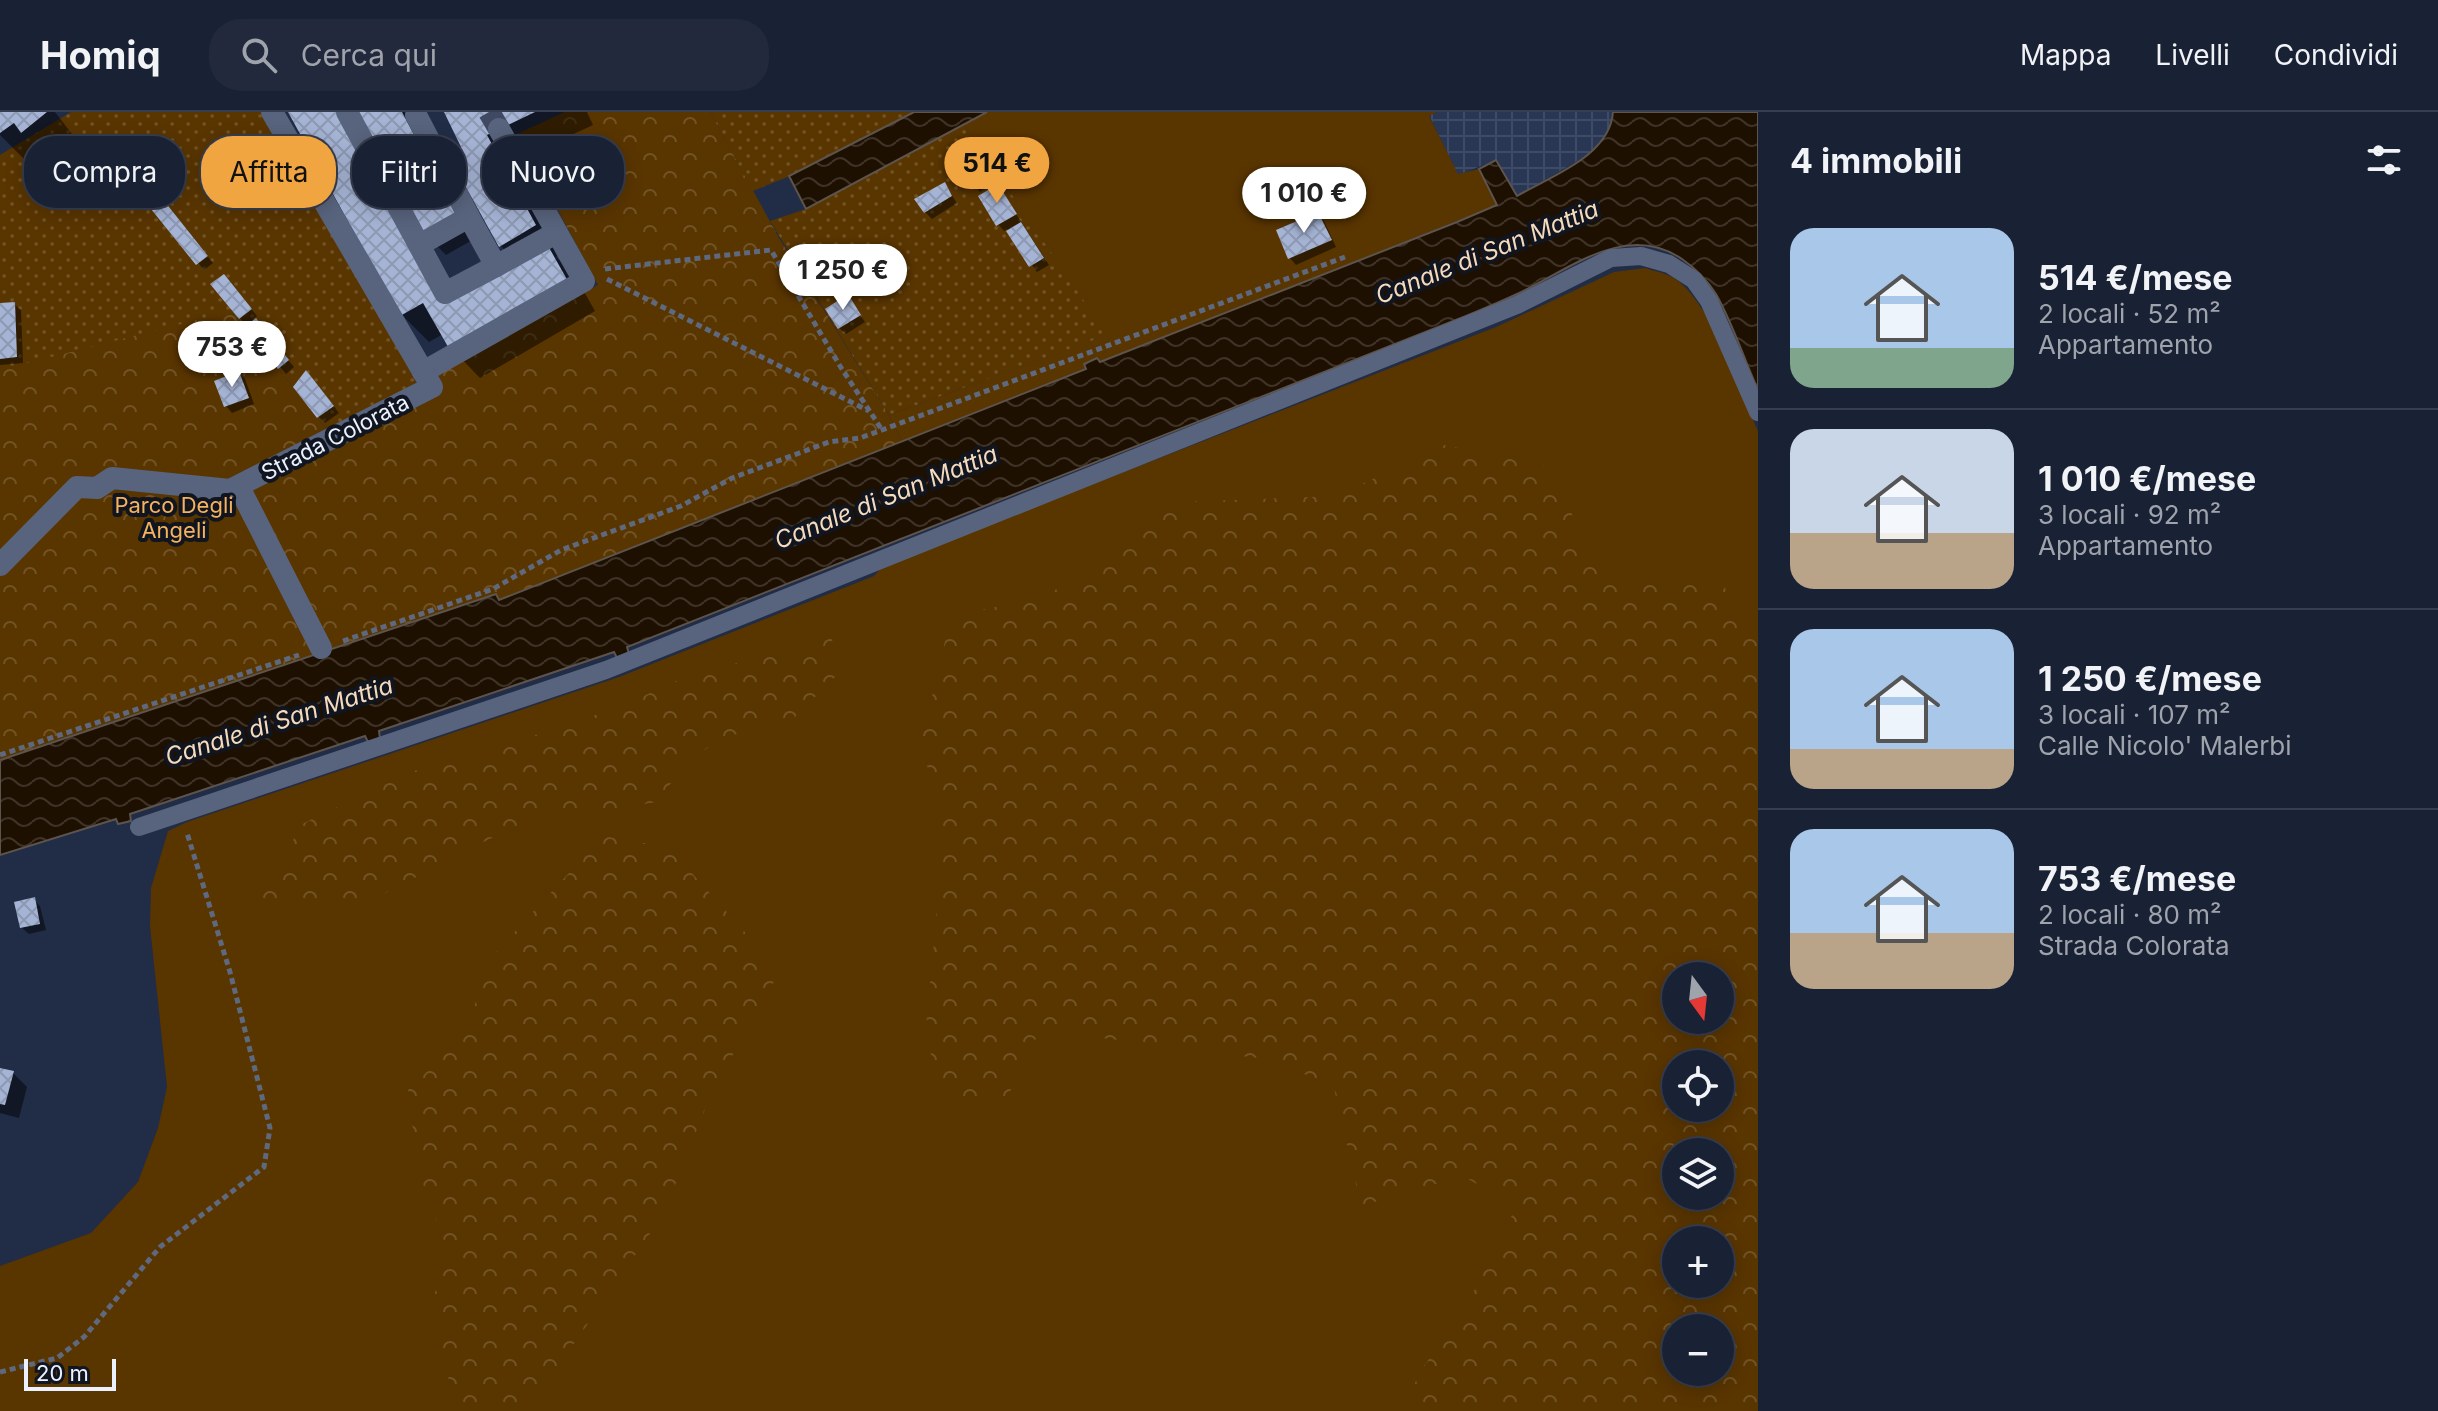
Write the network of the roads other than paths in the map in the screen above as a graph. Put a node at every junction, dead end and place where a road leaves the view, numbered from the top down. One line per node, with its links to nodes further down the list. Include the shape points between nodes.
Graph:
1 (272, 112): 9 (street)
2 (347, 112): 7 (street)
3 (417, 113): 5 (street)
4 (499, 129): 6 (street)
5 (469, 217): 7 (street); 8 (street)
6 (556, 233): 8 (street); 9 (street, Strada Colorata, via 584,281)
7 (419, 245): 8 (street, via 445,293)
8 (496, 266)
9 (428, 380): 11 (street, Strada Colorata)
10 (1758, 412): 14 (lane, via 1709,301 1694,280 1669,264 1641,256 1611,258 1517,305 606,670)
11 (239, 487): 12 (street, Strada Colorata, via 112,478 97,488 77,487); 13 (street, Strada Colorata)
12 (0, 565)
13 (321, 648)
14 (139, 827)

